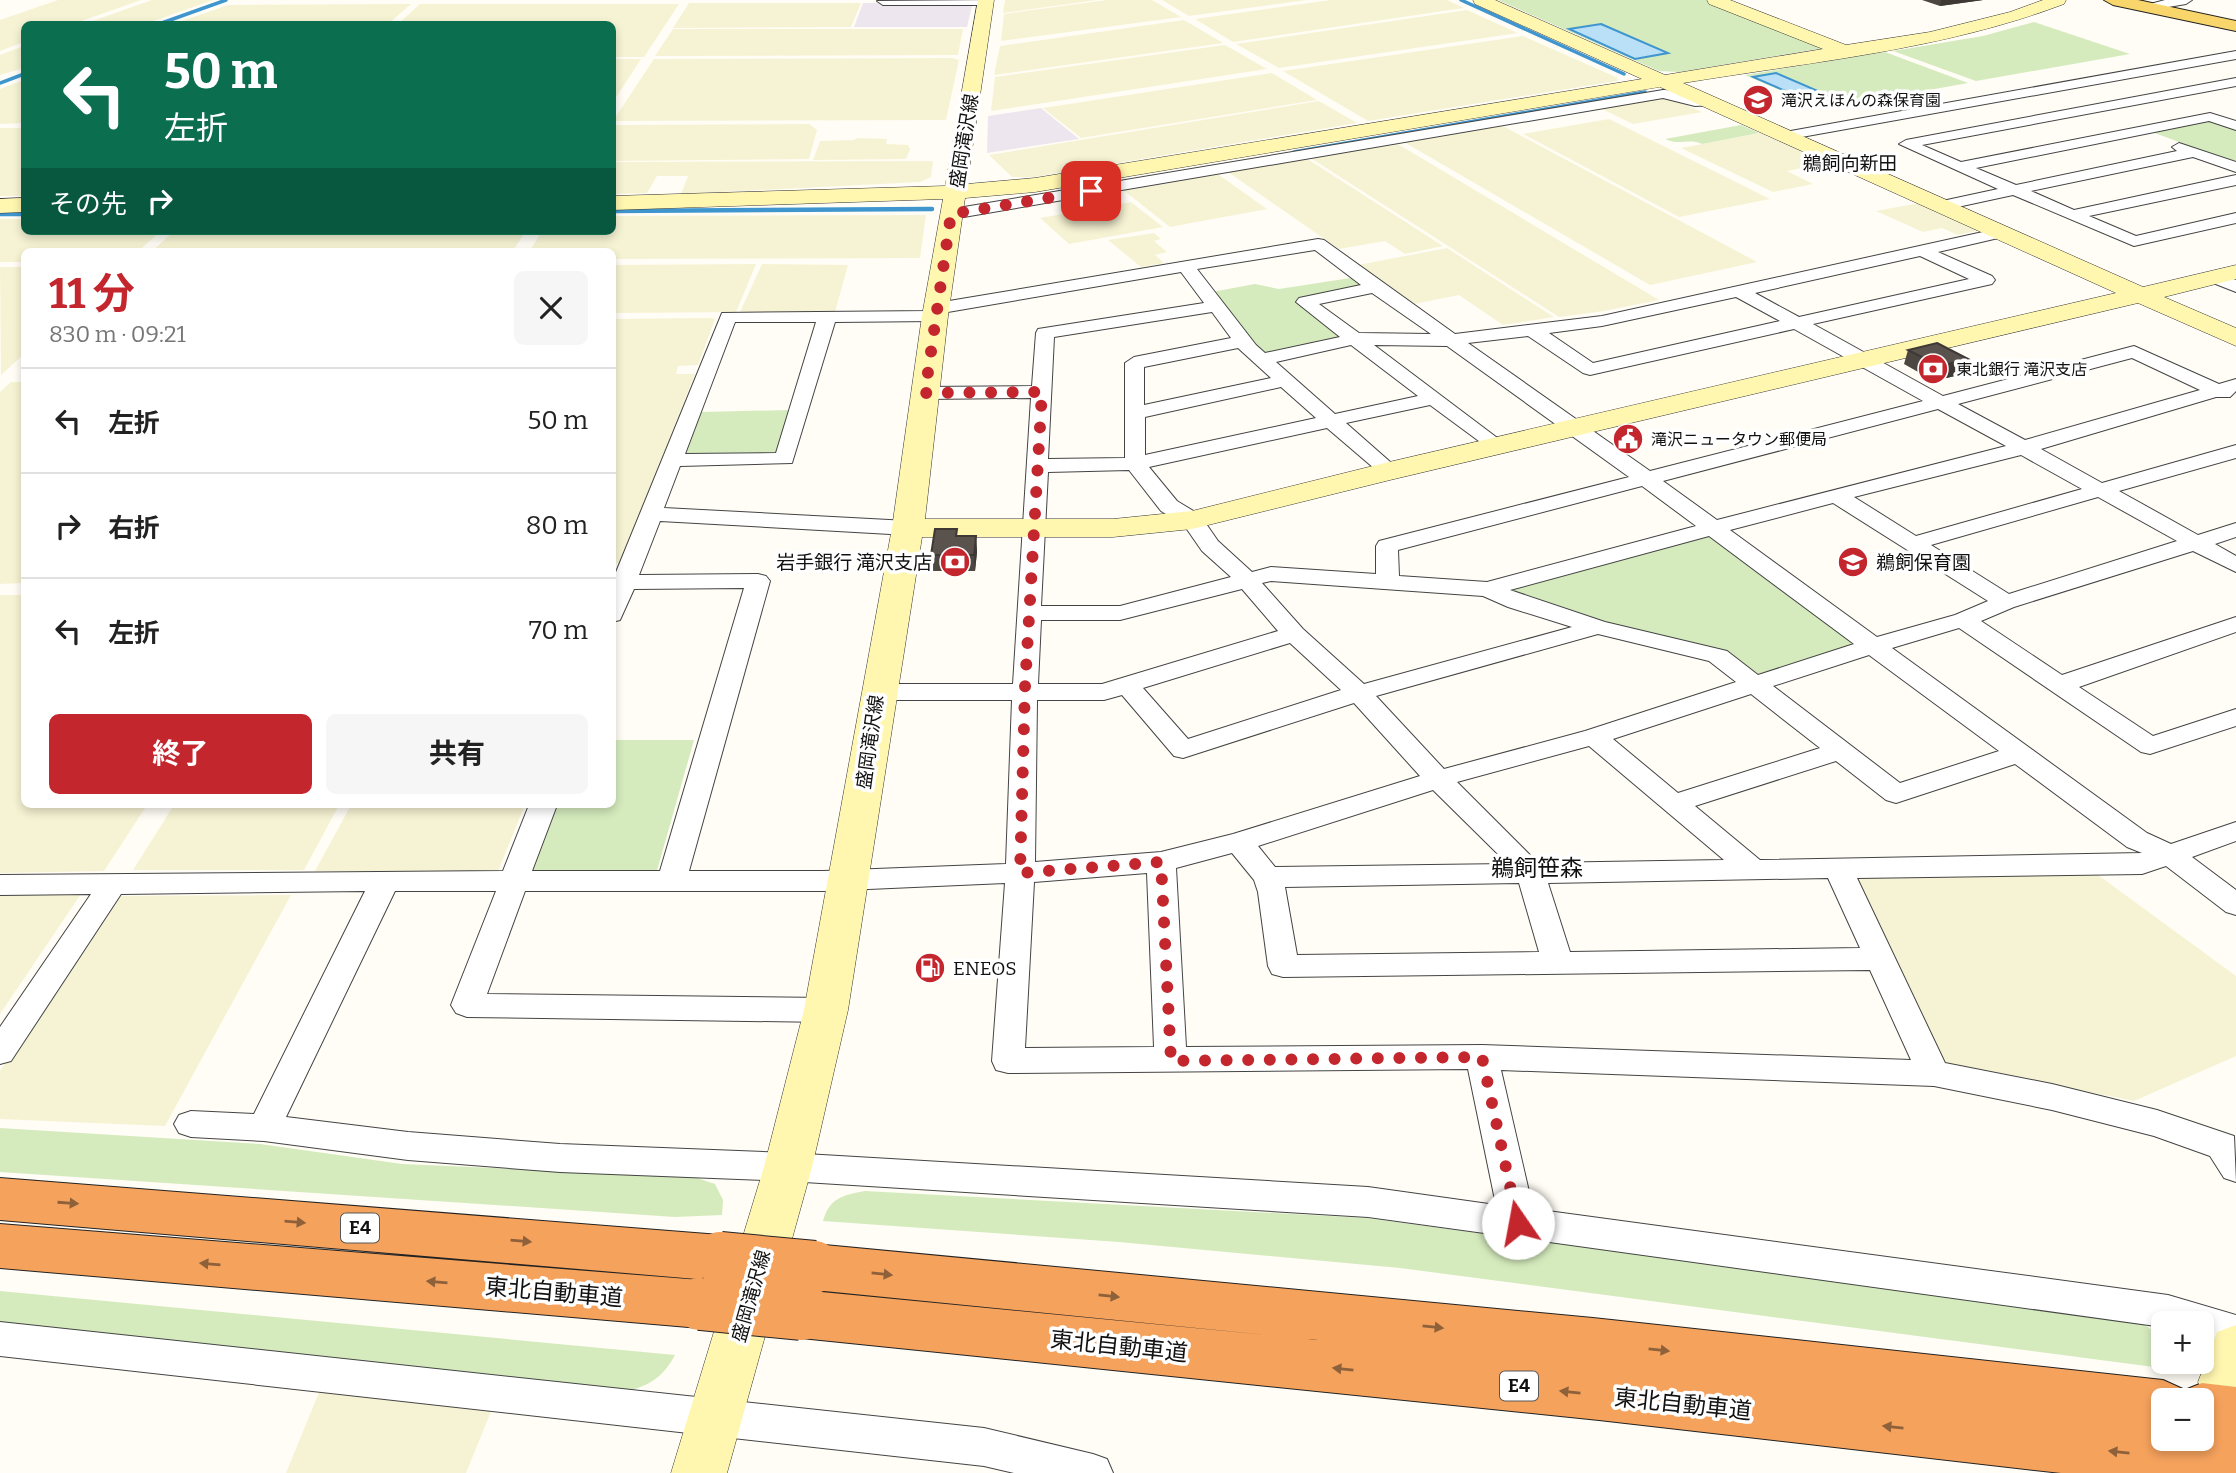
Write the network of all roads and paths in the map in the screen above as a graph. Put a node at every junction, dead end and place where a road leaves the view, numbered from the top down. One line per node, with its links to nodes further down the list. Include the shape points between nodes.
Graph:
1 (986, 0): 7 (street); 32 (street, 盛岡滝沢線)
2 (1481, 0): 12 (street)
3 (1715, 0): 10 (street)
4 (2058, 0): 10 (street, via 1960,31)
5 (2113, 0): 8 (main road)
6 (2186, 0): 8 (street)
7 (883, 1)
8 (2145, 7): 9 (main road)
9 (2236, 26)
10 (1845, 51): 12 (street)
11 (2234, 56): 15 (street)
12 (1664, 82): 17 (street); 32 (street, via 1035,185)
13 (2236, 82): 19 (street)
14 (1977, 84): 16 (street)
15 (2029, 92): 16 (street); 19 (street)
16 (2008, 96): 21 (street)
17 (1708, 102): 24 (street); 32 (street, via 1695,104 1676,94 1663,94)
18 (2236, 111): 20 (street)
19 (2084, 112): 23 (street); 25 (street)
20 (2210, 117): 22 (street); 23 (street)
21 (1856, 123): 24 (street); 25 (street)
22 (2236, 126)
23 (2136, 131): 26 (street); 27 (street)
24 (1785, 136): 35 (street)
25 (1894, 139): 27 (street)
26 (2194, 152): 28 (street); 30 (street)
27 (1959, 167): 30 (street)
28 (2236, 167)
29 (2236, 180): 36 (street)
30 (2014, 190): 35 (street); 36 (street)
31 (616, 203): 32 (street)
32 (953, 203): 46 (street, 盛岡滝沢線)
33 (21, 205): 34 (street)
34 (0, 206)
35 (1939, 206): 38 (street)
36 (2072, 215): 37 (street, via 2134,241)
37 (2236, 218)
38 (2001, 233): 39 (street); 44 (street)
39 (1925, 252): 43 (street); 48 (street, via 1986,280)
40 (1187, 268): 42 (street, via 1318,244); 45 (street); 46 (street, via 1100,279)
41 (2229, 278): 44 (street)
42 (1376, 287): 51 (street, via 1305,303); 52 (street)
43 (1739, 291): 48 (street); 49 (street, via 1602,321)
44 (2137, 294): 50 (street); 55 (street)
45 (1217, 306): 53 (street); 58 (street, via 1045,333)
46 (936, 312): 47 (street); 59 (street, 盛岡滝沢線)
47 (827, 317): 69 (street, via 728,317); 69 (street, via 785,459)
48 (1795, 322): 49 (street, via 1590,369); 55 (street)
49 (1532, 330): 52 (street)
50 (2236, 338)
51 (1354, 339): 52 (street); 54 (street); 60 (street)
52 (1452, 340): 65 (street)
53 (1244, 341): 54 (street); 63 (street, via 1133,363)
54 (1260, 360): 56 (street)
55 (1867, 361): 62 (street); 65 (street)
56 (1284, 381): 63 (street); 64 (street)
57 (2226, 387): 61 (street); 62 (street, via 2134,352); 67 (street)
58 (1042, 392): 59 (street); 71 (street)
59 (925, 393): 78 (street, 盛岡滝沢線)
60 (1434, 398): 64 (street); 66 (street)
61 (2236, 399)
62 (1940, 403): 67 (street); 73 (street)
63 (1134, 413): 70 (street)
64 (1330, 421): 70 (street); 72 (street)
65 (1577, 428): 66 (street); 73 (street)
66 (1498, 446): 72 (street)
67 (2020, 447): 74 (street); 75 (street)
68 (2236, 451): 74 (street)
69 (671, 460): 76 (street)
70 (1135, 464): 71 (street); 77 (street, via 1169,506)
71 (1038, 466): 80 (street)
72 (1389, 471): 77 (street)
73 (1646, 478): 79 (street); 86 (street, via 1387,546)
74 (2097, 489): 82 (street); 83 (street)
75 (1835, 495): 79 (street); 82 (street)
76 (650, 514): 78 (street); 87 (street)
77 (1192, 520): 80 (street); 85 (street, via 1210,547)
78 (908, 528): 80 (street); 100 (street, 盛岡滝沢線)
79 (1715, 529): 88 (street); 96 (street)
80 (1034, 530): 91 (street)
81 (2236, 530): 83 (street)
82 (1912, 544): 89 (street)
83 (2198, 544): 84 (street); 89 (street)
84 (2236, 565)
85 (1246, 579): 86 (street, via 1271,574); 91 (street, via 1120,613); 95 (street)
86 (1388, 581): 88 (street)
87 (624, 583): 90 (street); 122 (street, via 758,581)
88 (1488, 589): 94 (street)
89 (2006, 602): 92 (street)
90 (616, 604)
91 (1029, 613): 102 (street)
92 (1963, 620): 96 (street); 99 (street)
93 (2236, 624): 99 (street)
94 (1598, 627): 97 (street, via 1717,656); 101 (street)
95 (1294, 634): 98 (street); 101 (street)
96 (1874, 645): 97 (street); 106 (street)
97 (1752, 684): 104 (street); 105 (street)
98 (1127, 685): 101 (street, via 1183,750); 102 (street, via 1104,692)
99 (2059, 685): 103 (street, via 2151,746)
100 (878, 692): 102 (street); 120 (street, 盛岡滝沢線)
101 (1360, 693): 107 (street)
102 (1025, 694): 116 (street)
103 (2236, 716)
104 (1594, 737): 107 (street); 108 (street)
105 (1839, 751): 106 (street, via 1896,794); 108 (street)
106 (2020, 754): 112 (street, via 2137,840)
107 (1440, 781): 111 (street); 117 (street)
108 (1673, 804): 115 (street)
109 (542, 808): 119 (street)
110 (2236, 831): 112 (street)
111 (1239, 842): 113 (street); 118 (street)
112 (2171, 855): 114 (street, via 2142,864); 125 (street)
113 (1161, 862): 116 (street); 131 (street)
114 (1838, 869): 115 (street); 126 (street)
115 (1755, 871): 117 (street)
116 (1020, 873): 120 (street); 131 (street, via 1008,1061)
117 (1531, 874): 118 (street); 127 (street)
118 (1267, 877): 127 (street, via 1283,966)
119 (515, 880): 121 (street); 122 (street); 128 (street, via 467,1005)
120 (850, 880): 122 (street); 128 (street, 盛岡滝沢線)
121 (385, 881): 123 (street); 134 (street)
122 (672, 881)
123 (114, 882): 124 (street); 129 (street)
124 (0, 885)
125 (2236, 905)
126 (1880, 959): 127 (street); 132 (street)
127 (1558, 963)
128 (826, 1010): 135 (street, 盛岡滝沢線)
129 (0, 1052)
130 (1482, 1057): 131 (street); 132 (street); 138 (street)
131 (1171, 1061)
132 (1934, 1073): 136 (street, via 2157,1123 2222,1146)
133 (191, 1125): 134 (street)
134 (264, 1128): 135 (street, via 560,1158)
135 (788, 1167): 138 (street, via 1368,1202); 145 (street, 盛岡滝沢線)
136 (2236, 1168)
137 (0, 1199): 140 (highway, 東北自動車道 / E4, one-way to 140)
138 (1518, 1223): 142 (street, via 2168,1311)
139 (0, 1246): 140 (highway, 東北自動車道 / E4, one-way to 139)
140 (710, 1281): 141 (highway, 東北自動車道 / E4, bridge)
141 (808, 1291): 144 (highway, 東北自動車道 / E4, one-way to 144, via 1607,1345); 146 (highway, 東北自動車道 / E4, one-way to 141, via 1599,1394)
142 (2236, 1332)
143 (0, 1339): 145 (street)
144 (2151, 1405)
145 (715, 1419): 147 (street, 盛岡滝沢線); 148 (street, via 984,1447)
146 (2236, 1465)
147 (699, 1473)
148 (1093, 1473)

